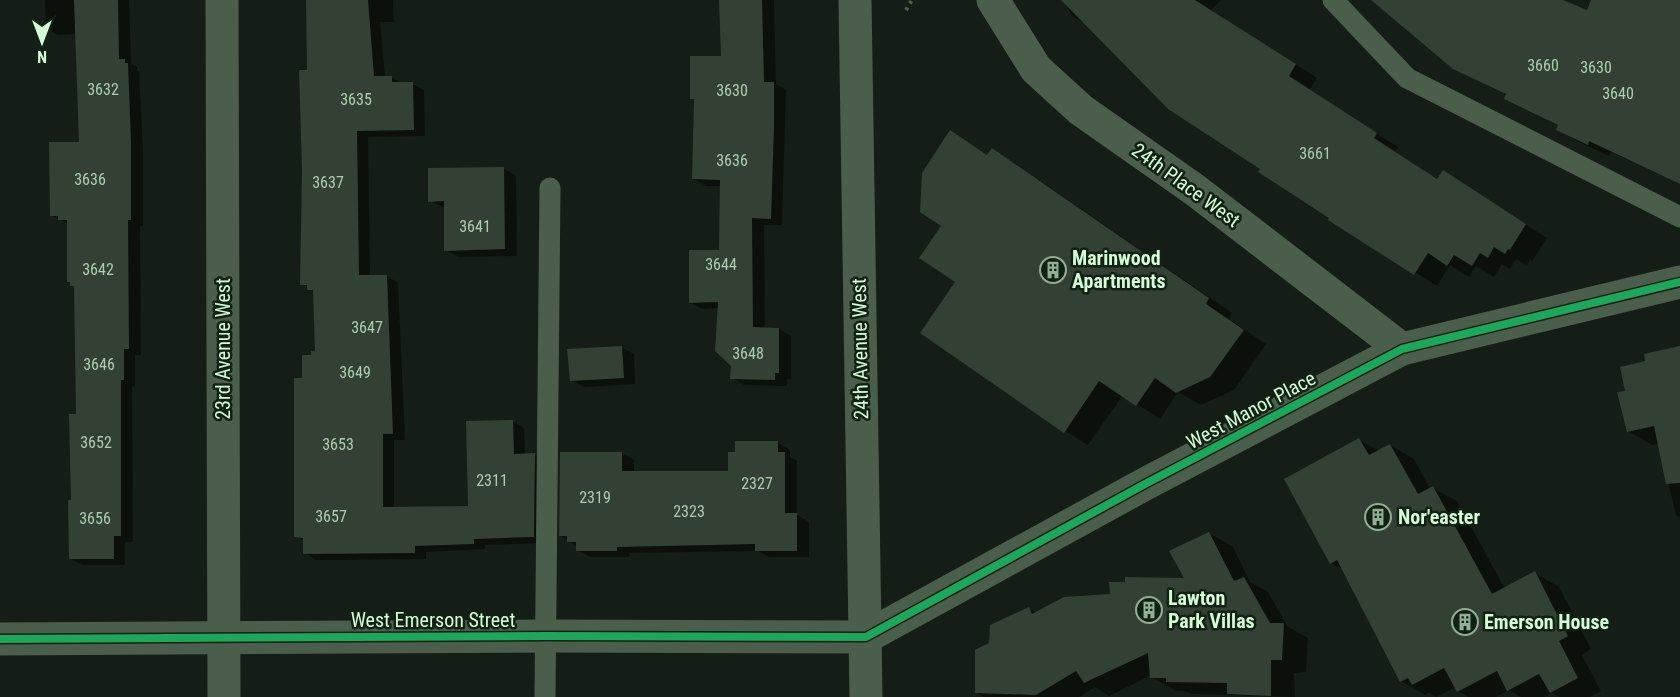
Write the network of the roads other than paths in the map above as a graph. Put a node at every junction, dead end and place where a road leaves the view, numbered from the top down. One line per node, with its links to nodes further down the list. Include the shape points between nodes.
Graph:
1 (222, 0): 11 (street, 23rd Avenue West)
2 (855, 0): 10 (street, 24th Avenue West)
3 (993, 0): 8 (street, 24th Place West, via 1036,69 1082,110 1195,190)
4 (1334, 0): 6 (lane, via 1407,78)
5 (550, 188): 9 (lane)
6 (1680, 218)
7 (1680, 282): 8 (street, West Manor Place)
8 (1402, 349): 10 (street, West Manor Place)
9 (545, 636): 10 (street, West Emerson Street); 11 (street, West Emerson Street); 14 (lane)
10 (866, 637): 15 (street, 24th Avenue West)
11 (224, 638): 12 (street, West Emerson Street); 13 (street, 23rd Avenue West)
12 (0, 639)
13 (224, 697)
14 (545, 697)
15 (866, 697)

